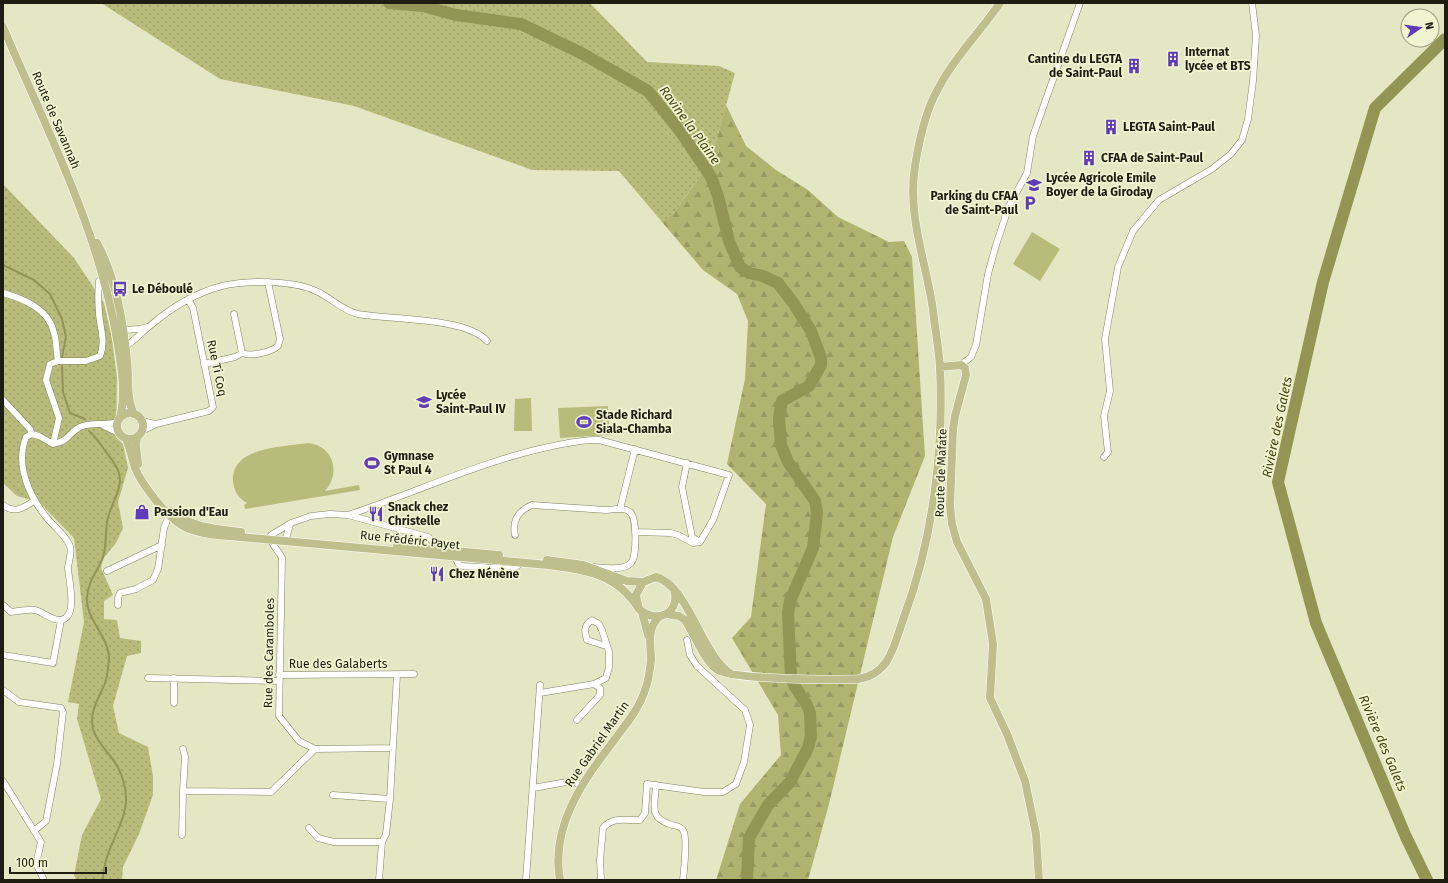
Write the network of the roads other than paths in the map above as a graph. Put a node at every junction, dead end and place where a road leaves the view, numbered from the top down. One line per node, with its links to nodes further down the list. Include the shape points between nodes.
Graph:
1 (1000, 3): 20 (main road, via 937,89 923,129 915,166 912,197 914,218 932,307)
2 (1080, 3): 19 (street, via 1032,136 1027,173 1009,206 996,245 988,274 976,345 971,357)
3 (1252, 3): 32 (street, via 1256,35 1253,81 1248,119 1242,140 1212,169 1159,200 1133,231 1118,267 1105,339 1110,391 1104,416 1108,452)
4 (3, 27): 5 (main road, Route de Savannah)
5 (86, 223): 6 (main road); 12 (main road, via 100,248 114,285)
6 (104, 279): 13 (main road); 17 (street, via 99,281 98,314 103,335 100,356 86,361)
7 (268, 282): 9 (street, via 243,282 208,290); 14 (street, via 315,290 357,314 451,324 483,336); 16 (street, via 280,343 273,350 247,355)
8 (3, 293): 17 (street, via 33,305 43,312 54,331)
9 (188, 299): 11 (street, via 170,309); 18 (street, Rue Ti Coq, via 193,308)
10 (234, 314): 16 (street)
11 (149, 326): 12 (street, via 140,330); 15 (street)
12 (123, 330): 13 (street); 15 (main road)
13 (117, 340): 15 (street); 23 (main road, via 124,392)
14 (487, 341)
15 (126, 346): 22 (main road, via 130,407)
16 (242, 353): 18 (street)
17 (58, 361): 30 (street, via 50,364 46,380 59,418)
18 (204, 364): 25 (street, Rue Ti Coq, via 213,402 212,410)
19 (961, 365): 20 (main road); 95 (main road, Route de Mafate, via 965,368 966,375 953,429 950,506 952,524 956,542 986,599 993,644 990,698 1025,782 1036,834)
20 (940, 367): 65 (main road, via 940,434 930,521 920,565 888,660 868,678 849,680)
21 (3, 400): 27 (street)
22 (134, 414): 23 (main road, via 127,414); 24 (main road)
23 (119, 420): 26 (street); 29 (main road)
24 (141, 421): 25 (street, Rue Ti Coq); 28 (main road)
25 (156, 424): 28 (street, Rue Ti Coq)
26 (104, 426): 29 (street); 30 (street, via 90,424 79,427 64,442)
27 (32, 434): 30 (street); 34 (street, via 26,437 21,460)
28 (140, 434): 29 (main road); 37 (main road, via 136,445 139,467 144,479)
29 (123, 436): 37 (main road, via 141,479 154,499)
30 (54, 444)
31 (635, 449): 33 (street); 36 (street); 38 (street, via 599,440 584,440 527,452 497,460)
32 (1104, 457)
33 (687, 463): 44 (street, via 682,488); 44 (street, via 729,474 713,520 700,542 693,543)
34 (34, 501): 35 (street, via 16,511); 56 (street, via 47,519 66,537 71,549 68,568 72,586 70,609 66,618)
35 (3, 505)
36 (620, 509): 40 (street, via 626,510 634,517); 41 (street, via 532,505 516,516 513,526)
37 (171, 512): 42 (main road, Rue Frédéric Payet, via 184,520 198,524); 45 (street, via 164,528)
38 (348, 515): 39 (street, via 321,515); 46 (street, via 428,537)
39 (291, 523): 42 (street); 43 (street)
40 (635, 532): 44 (street, via 671,533); 47 (street, via 631,564 618,568)
41 (515, 535)
42 (271, 538): 43 (main road, Rue Frédéric Payet); 68 (street, Rue des Caramboles, via 282,558)
43 (285, 539): 46 (main road, Rue Frédéric Payet)
44 (690, 539)
45 (162, 545): 48 (street); 52 (street, via 158,569 153,580 136,589 120,593)
46 (443, 553): 47 (main road, Rue Frédéric Payet, via 561,561); 53 (main road, Rue Frédéric Payet, via 455,557 580,570 604,577 626,590)
47 (590, 566): 49 (main road, Rue Frédéric Payet, via 627,581)
48 (107, 571)
49 (643, 582): 50 (main road, via 656,577 664,579); 53 (main road, via 636,595)
50 (674, 589): 54 (main road, via 672,610); 55 (main road)
51 (3, 605): 56 (street, via 11,612 35,610 55,620)
52 (118, 605)
53 (641, 610): 54 (main road, via 651,616); 60 (main road, Rue Gabriel Martin)
54 (663, 615): 57 (main road, via 682,617); 60 (main road, Rue Gabriel Martin, via 650,628)
55 (693, 619): 57 (street); 65 (main road, via 718,661)
56 (61, 620): 62 (street, via 53,663)
57 (693, 632): 59 (street); 65 (main road, via 716,669)
58 (681, 635): 59 (street)
59 (686, 640): 79 (street, via 690,655 697,666 736,701 747,715 750,732 744,762 736,784 723,792)
60 (650, 644): 80 (main road, Rue Gabriel Martin, via 649,677 639,705)
61 (606, 646): 69 (street, via 610,659 608,674)
62 (3, 654)
63 (414, 674): 64 (street, Rue des Galaberts)
64 (397, 675): 68 (street, Rue des Galaberts); 75 (street, Rue des Galaberts)
65 (734, 675)
66 (148, 678): 67 (street, Rue des Galaberts)
67 (174, 678): 68 (street, Rue des Galaberts); 73 (street)
68 (279, 678): 77 (street, Rue des Caramboles, via 279,716 299,741)
69 (594, 684): 72 (street); 74 (street, via 600,688 600,695)
70 (540, 685): 72 (street)
71 (3, 690): 86 (street, via 19,702 61,708 63,712 57,764 46,822)
72 (540, 693): 81 (street)
73 (174, 703)
74 (577, 720)
75 (393, 748): 77 (street); 84 (street)
76 (183, 750): 82 (street)
77 (315, 750): 82 (street, via 271,792)
78 (3, 781): 86 (street)
79 (656, 785): 93 (street, via 647,784 645,813 640,820 616,819 603,828); 94 (street, via 656,817 660,821 679,826 684,833)
80 (581, 786): 81 (street, via 572,781); 92 (main road, Rue Gabriel Martin, via 569,809 562,833 559,854)
81 (534, 788): 91 (street, via 528,833)
82 (183, 791): 87 (street)
83 (333, 795): 84 (street)
84 (390, 799): 88 (street, via 386,834)
85 (309, 828): 88 (street, via 318,838 334,842)
86 (34, 830): 89 (street, via 41,842 37,868)
87 (182, 835)
88 (382, 842): 90 (street)
89 (44, 880)
90 (379, 880)
91 (526, 880)
92 (560, 880)
93 (601, 880)
94 (683, 880)
95 (1039, 880)

